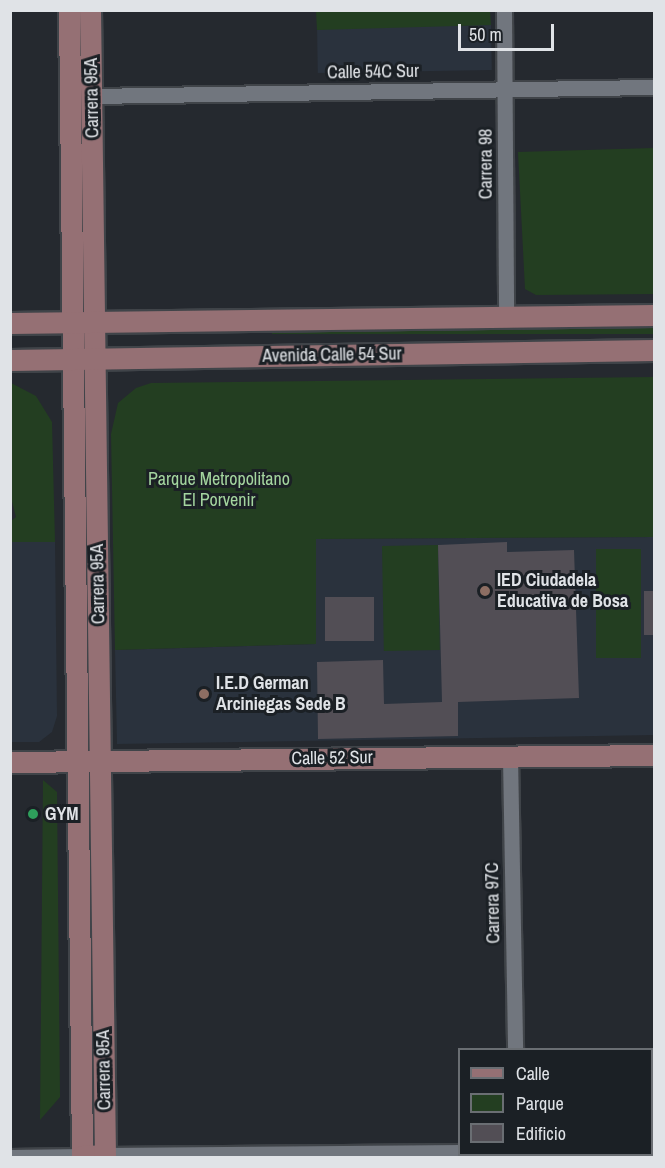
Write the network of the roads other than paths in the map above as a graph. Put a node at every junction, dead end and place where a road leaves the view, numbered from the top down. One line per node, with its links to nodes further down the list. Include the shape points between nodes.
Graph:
1 (69, 10): 9 (street, Carrera 95A)
2 (90, 10): 6 (street, Carrera 95A)
3 (504, 10): 5 (street, Carrera 98)
4 (654, 87): 5 (street, Calle 54C Sur)
5 (505, 89): 6 (street, Calle 54C Sur); 8 (street, Carrera 98)
6 (92, 96): 10 (street, Carrera 95A)
7 (654, 315): 8 (street, Avenida Calle 54 Sur)
8 (506, 317): 10 (street, Avenida Calle 54 Sur)
9 (73, 322): 10 (street, Avenida Calle 54 Sur); 11 (street, Avenida Calle 54 Sur); 13 (street, Carrera 95A)
10 (94, 322): 14 (street, Carrera 95A)
11 (10, 323)
12 (654, 350): 14 (street, Avenida Calle 54 Sur)
13 (73, 359): 14 (street, Avenida Calle 54 Sur); 15 (street, Avenida Calle 54 Sur); 18 (street, Carrera 95A)
14 (95, 359): 19 (street, Carrera 95A)
15 (10, 360)
16 (654, 754): 17 (street, Calle 52 Sur)
17 (510, 756): 19 (street, Calle 52 Sur); 21 (street, Carrera 97C)
18 (78, 761): 19 (street, Calle 52 Sur); 20 (street, Calle 52 Sur); 24 (street, Carrera 95A)
19 (100, 761): 25 (street, Carrera 95A)
20 (10, 762)
21 (515, 1048)
22 (458, 1152): 25 (street)
23 (10, 1156): 24 (street)
24 (82, 1156): 25 (street)
25 (105, 1156)

